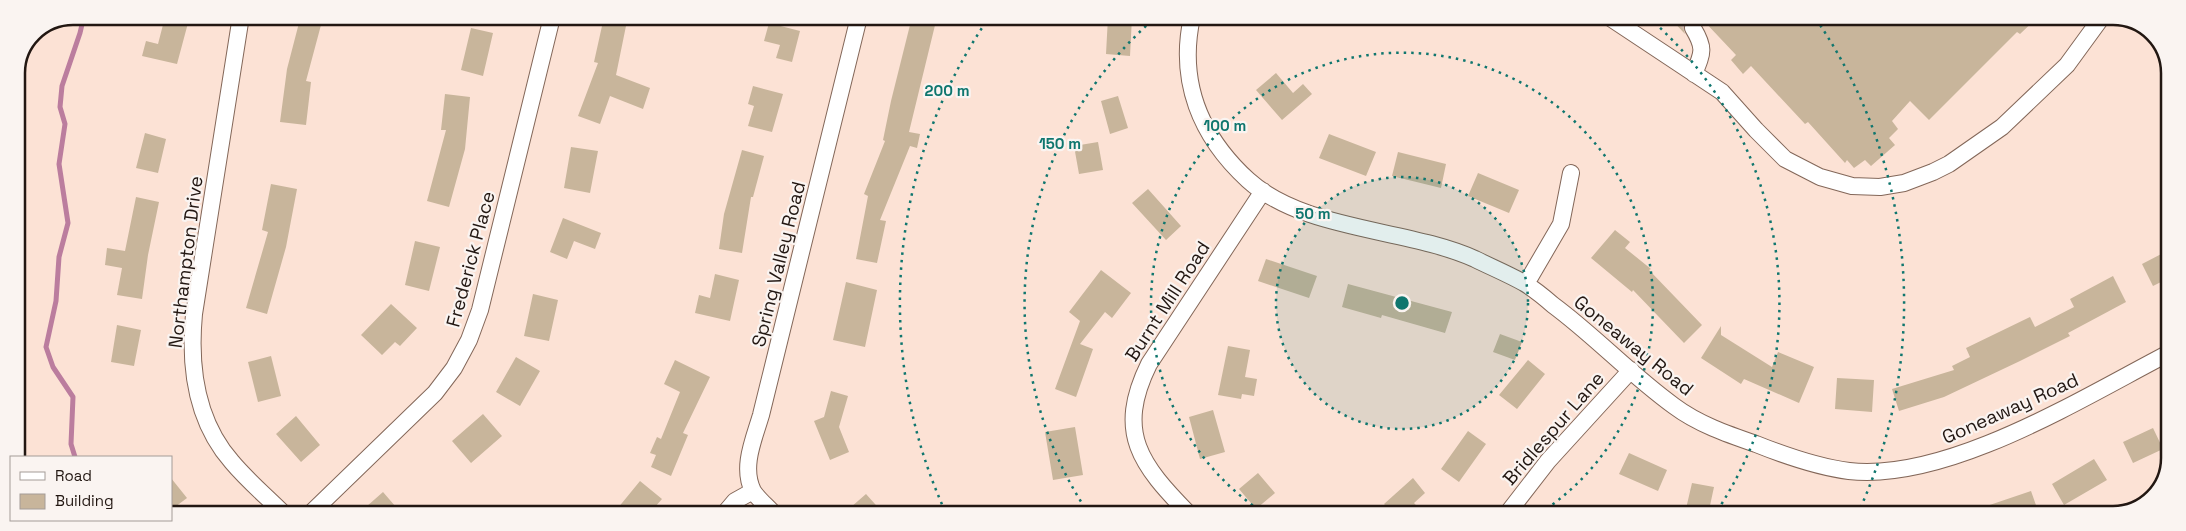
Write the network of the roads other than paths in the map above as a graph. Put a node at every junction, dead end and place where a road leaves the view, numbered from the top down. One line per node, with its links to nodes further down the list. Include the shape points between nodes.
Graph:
1 (240, 25): 15 (street, Northampton Drive, via 194,314 191,344 193,375 204,414 222,450)
2 (550, 25): 16 (street, Frederick Place, via 480,310 469,340 435,393)
3 (857, 25): 14 (street, Spring Valley Road, via 749,455)
4 (1190, 25): 10 (street, Goneaway Road, via 1187,65 1200,116 1228,161)
5 (1621, 25): 8 (street)
6 (2096, 25): 8 (street, via 2067,65 2002,127 1941,168 1880,187 1852,186 1820,177 1785,159 1722,92)
7 (1693, 28): 8 (street, via 1702,44 1702,54)
8 (1694, 74)
9 (1571, 173): 11 (street, via 1561,224)
10 (1263, 191): 11 (street, Goneaway Road, via 1306,214 1431,244 1470,257); 19 (street, Burnt Mill Road, via 1149,364 1135,401 1133,423 1142,457)
11 (1526, 284): 13 (street, Goneaway Road)
12 (2161, 357): 13 (street, Goneaway Road, via 2041,420 1999,438 1902,470 1876,472 1817,465 1718,430 1675,407)
13 (1631, 370): 20 (street, Bridlespur Lane, via 1548,461)
14 (753, 491): 17 (street); 18 (street)
15 (276, 506)
16 (318, 506)
17 (731, 506)
18 (767, 506)
19 (1182, 506)
20 (1513, 506)

